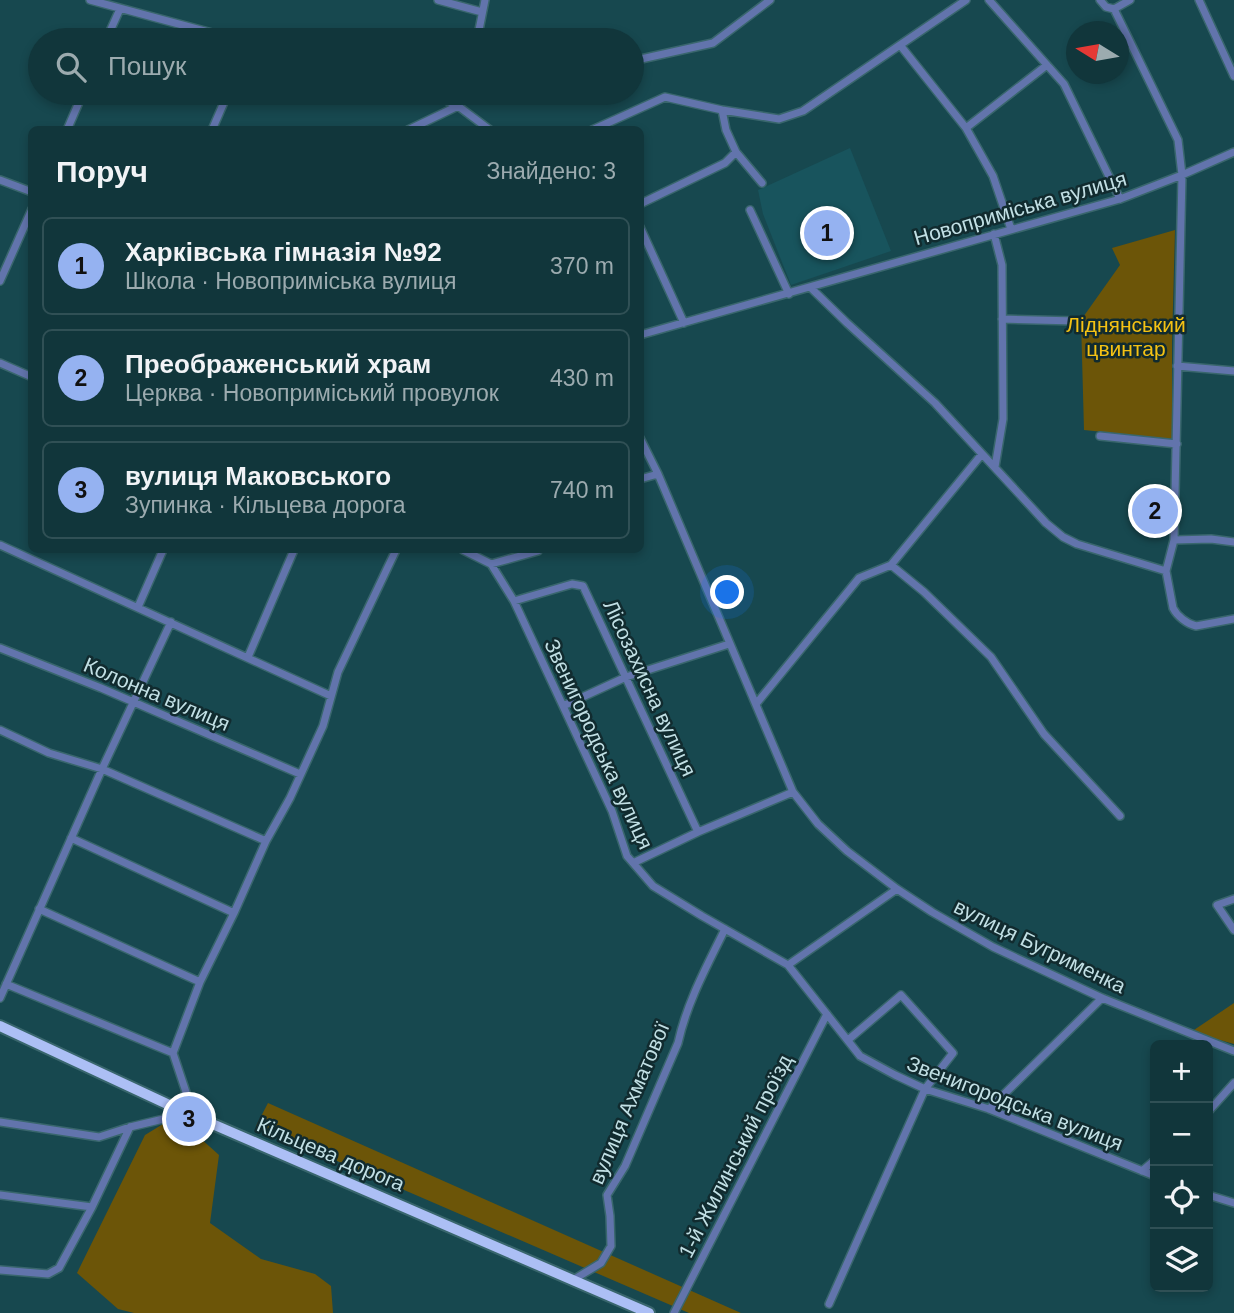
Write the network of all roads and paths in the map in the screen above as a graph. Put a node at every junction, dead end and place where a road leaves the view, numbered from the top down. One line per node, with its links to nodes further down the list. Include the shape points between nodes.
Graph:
1 (90, 0): 10 (street)
2 (438, 0): 12 (street)
3 (485, 0): 12 (street)
4 (770, 0): 17 (street, via 713,43)
5 (966, 0): 16 (street)
6 (989, 0): 18 (street)
7 (1100, 0): 11 (street)
8 (1130, 0): 11 (street)
9 (1199, 0): 19 (street)
10 (120, 9): 13 (street); 14 (street)
11 (1114, 9): 32 (street, via 1178,140)
12 (482, 12): 15 (street)
13 (111, 28)
14 (192, 28)
15 (479, 28)
16 (900, 45): 23 (street, via 803,111 779,119); 29 (street)
17 (644, 58)
18 (1047, 65): 29 (street); 36 (street, via 1065,84)
19 (1234, 76)
20 (78, 105): 24 (street)
21 (223, 105): 25 (street)
22 (458, 106): 26 (street); 27 (street)
23 (722, 110): 28 (street, via 665,97); 30 (street)
24 (69, 126)
25 (214, 126)
26 (416, 126)
27 (485, 126)
28 (601, 126)
29 (966, 128): 40 (street, via 993,176)
30 (736, 152): 34 (street); 37 (street, via 725,163)
31 (1234, 152): 32 (street, Новоприміська вулиця)
32 (1182, 175): 36 (street, Новоприміська вулиця); 51 (street)
33 (0, 180): 35 (street)
34 (762, 183)
35 (28, 190)
36 (1120, 199): 40 (street, Новоприміська вулиця)
37 (644, 202)
38 (750, 210): 45 (street)
39 (28, 218): 43 (street)
40 (1012, 229): 41 (street, Новоприміська вулиця)
41 (994, 234): 44 (street, Новоприміська вулиця); 46 (street, via 1002,265)
42 (644, 236): 48 (street)
43 (0, 281)
44 (811, 288): 45 (street, Новоприміська вулиця); 57 (street, via 935,403)
45 (789, 294): 48 (street, Новоприміська вулиця)
46 (1002, 319): 47 (street); 58 (street, via 1003,419)
47 (1076, 321)
48 (684, 323): 49 (street, Новоприміська вулиця)
49 (644, 334)
50 (0, 363): 53 (street)
51 (1177, 366): 52 (street); 55 (street)
52 (1234, 371)
53 (28, 375)
54 (1100, 436): 55 (street)
55 (1177, 444): 61 (street)
56 (644, 446): 59 (street, вулиця Бугрименка)
57 (982, 454): 58 (street); 72 (street)
58 (996, 467): 73 (street, via 1063,537)
59 (658, 474): 60 (street); 78 (street, вулиця Бугрименка)
60 (644, 478)
61 (1174, 540): 62 (street); 73 (street)
62 (1234, 542)
63 (0, 545): 70 (street)
64 (29, 553): 70 (street)
65 (162, 553): 75 (street)
66 (293, 553): 80 (street)
67 (395, 553): 82 (street)
68 (469, 553): 71 (street)
69 (531, 553): 71 (street)
70 (27, 557): 75 (street)
71 (491, 564): 74 (street, Звенигородська вулиця)
72 (891, 565): 84 (street, via 859,578); 90 (street, via 991,657 1044,734)
73 (1166, 571): 76 (street, via 1173,608 1190,625)
74 (514, 601): 81 (street, Лісозахисна вулиця, via 572,584 583,586); 85 (street, Звенигородська вулиця)
75 (138, 607): 77 (street)
76 (1234, 619)
77 (171, 622): 80 (street); 83 (street)
78 (729, 645): 81 (street); 84 (street, вулиця Бугрименка)
79 (0, 648): 83 (street, Колонна вулиця)
80 (248, 657): 82 (street)
81 (626, 677): 85 (street); 91 (street, Лісозахисна вулиця)
82 (331, 696): 88 (street, via 323,726)
83 (133, 702): 87 (street); 88 (street, Колонна вулиця)
84 (756, 705): 89 (street, вулиця Бугрименка)
85 (563, 706): 94 (street, Звенигородська вулиця)
86 (0, 730): 87 (street, via 49,753)
87 (102, 769): 92 (street); 93 (street)
88 (300, 774): 93 (street)
89 (793, 792): 91 (street); 95 (street, вулиця Бугрименка, via 818,824)
90 (1119, 816)
91 (698, 832): 94 (street)
92 (71, 838): 97 (street); 98 (street)
93 (266, 841): 98 (street)
94 (633, 863): 99 (street, Звенигородська вулиця, via 653,886)
95 (897, 889): 101 (street); 105 (street, вулиця Бугрименка, via 993,947)
96 (1234, 899): 100 (street, via 1217,905)
97 (39, 909): 102 (street); 103 (street)
98 (234, 913): 102 (street)
99 (725, 929): 101 (street, Звенигородська вулиця); 126 (street, вулиця Ахматової, via 697,985 678,1043 625,1166 607,1195 611,1246 601,1263)
100 (1234, 930)
101 (788, 965): 106 (street, Звенигородська вулиця)
102 (200, 982): 110 (street)
103 (6, 984): 104 (street); 110 (street)
104 (0, 998)
105 (1102, 998): 109 (street, вулиця Бугрименка); 114 (street)
106 (827, 1014): 108 (street, Звенигородська вулиця); 129 (street, 1-й Жилинський проїзд)
107 (0, 1026): 115 (highway, Кільцева дорога)
108 (848, 1040): 112 (street, Звенигородська вулиця, via 860,1056); 112 (street, via 901,995 953,1054)
109 (1234, 1051)
110 (173, 1053): 115 (street, via 186,1093)
111 (1234, 1083): 113 (street)
112 (925, 1088): 114 (street, Звенигородська вулиця); 127 (street)
113 (1213, 1106)
114 (989, 1109): 119 (street, Звенигородська вулиця)
115 (180, 1110): 117 (street, via 176,1116); 126 (highway, Кільцева дорога)
116 (0, 1122): 117 (street, via 99,1137)
117 (130, 1127): 124 (street)
118 (1150, 1164): 119 (street)
119 (1142, 1171): 120 (street, Звенигородська вулиця)
120 (1150, 1174)
121 (0, 1195): 124 (street)
122 (1213, 1197): 123 (street)
123 (1234, 1203)
124 (92, 1207): 125 (street, via 60,1268 48,1274)
125 (0, 1270)
126 (573, 1280): 128 (highway, Кільцева дорога)
127 (829, 1304)
128 (649, 1313)
129 (674, 1313)

